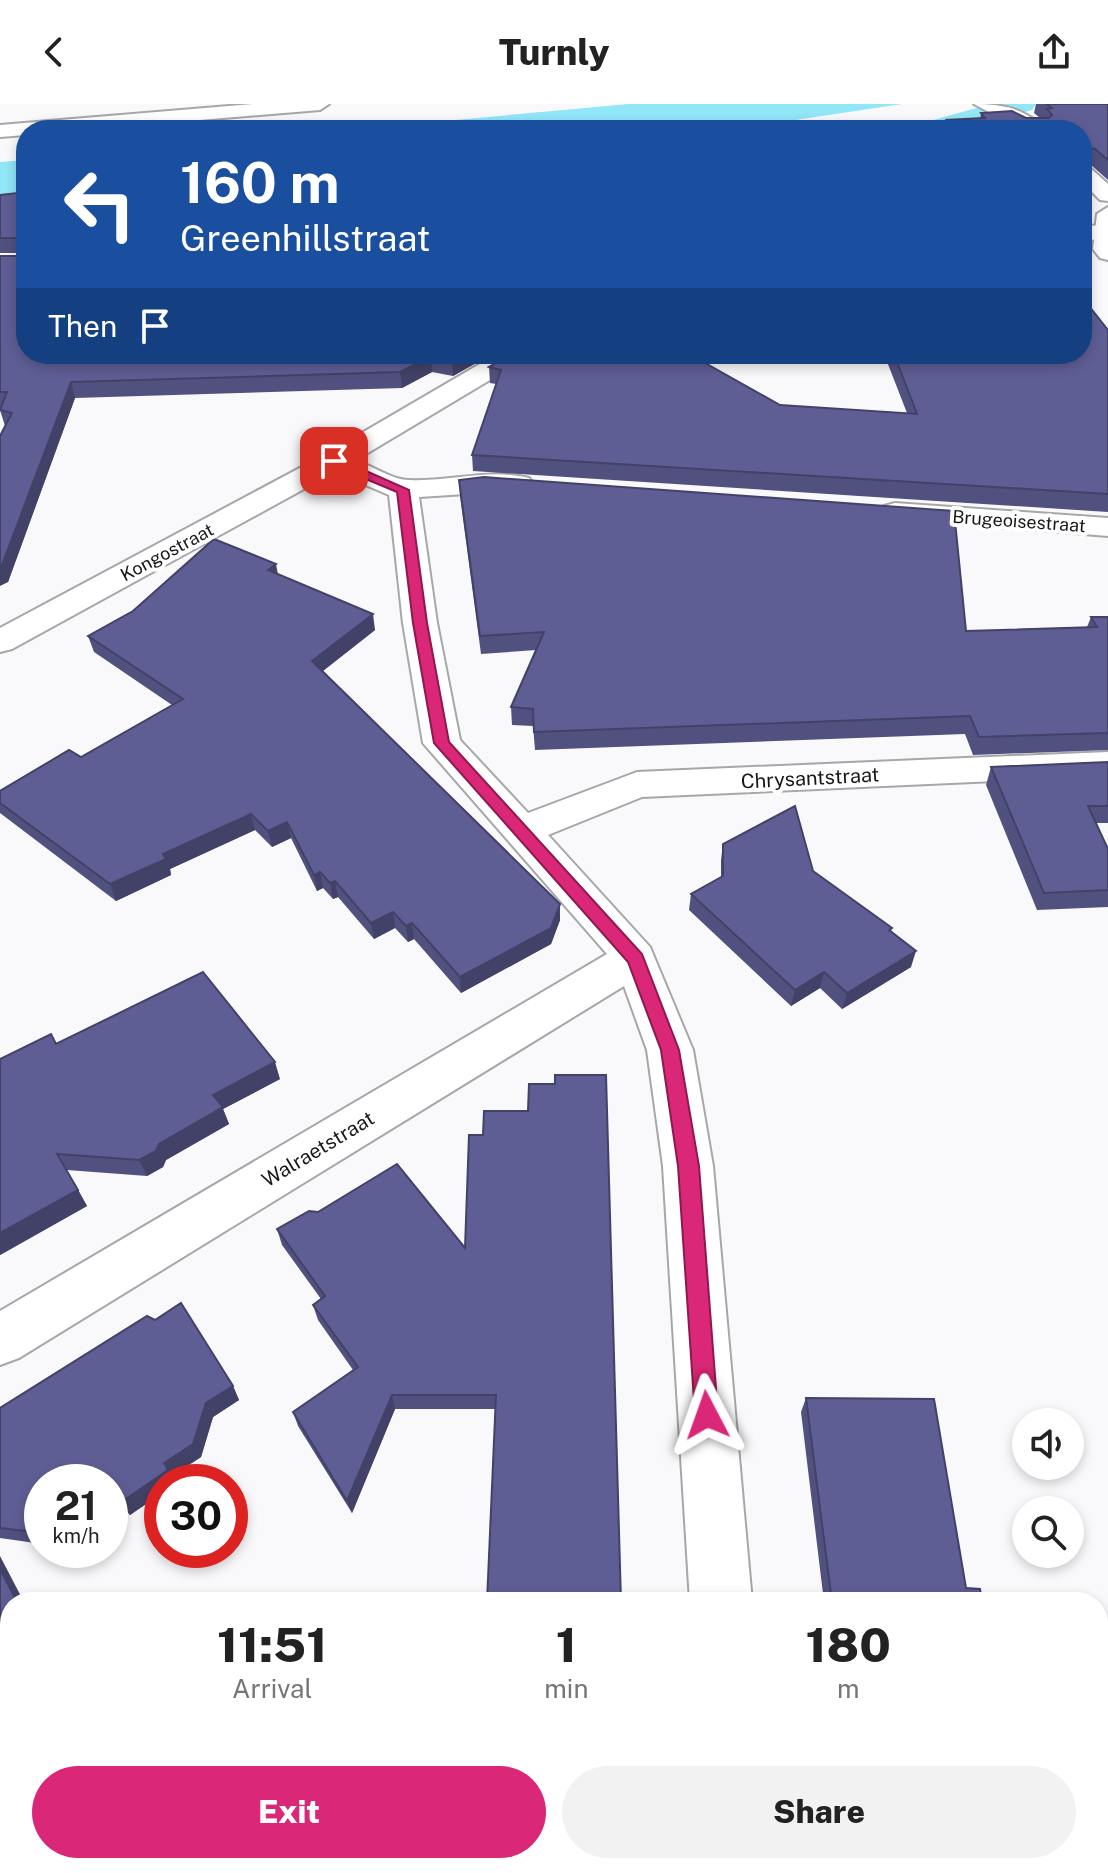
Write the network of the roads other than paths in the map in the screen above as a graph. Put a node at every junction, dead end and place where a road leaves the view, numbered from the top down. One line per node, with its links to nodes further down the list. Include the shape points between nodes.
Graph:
1 (320, 104): 3 (street)
2 (988, 106): 4 (street)
3 (130, 120)
4 (1020, 120)
5 (1092, 180): 6 (street)
6 (1108, 195)
7 (499, 364): 8 (street, Kongostraat)
8 (334, 461): 10 (street); 13 (street, Kongostraat)
9 (547, 486): 10 (street, via 485,482)
10 (403, 490): 15 (street, via 442,743)
11 (859, 509): 12 (street, Brugeoisestraat)
12 (1108, 527)
13 (0, 642)
14 (1108, 764): 15 (street, Chrysantstraat, via 637,785)
15 (521, 831): 16 (street)
16 (635, 958): 17 (street, Walraetstraat); 18 (street, via 670,1050 688,1166)
17 (0, 1340)
18 (720, 1592)

